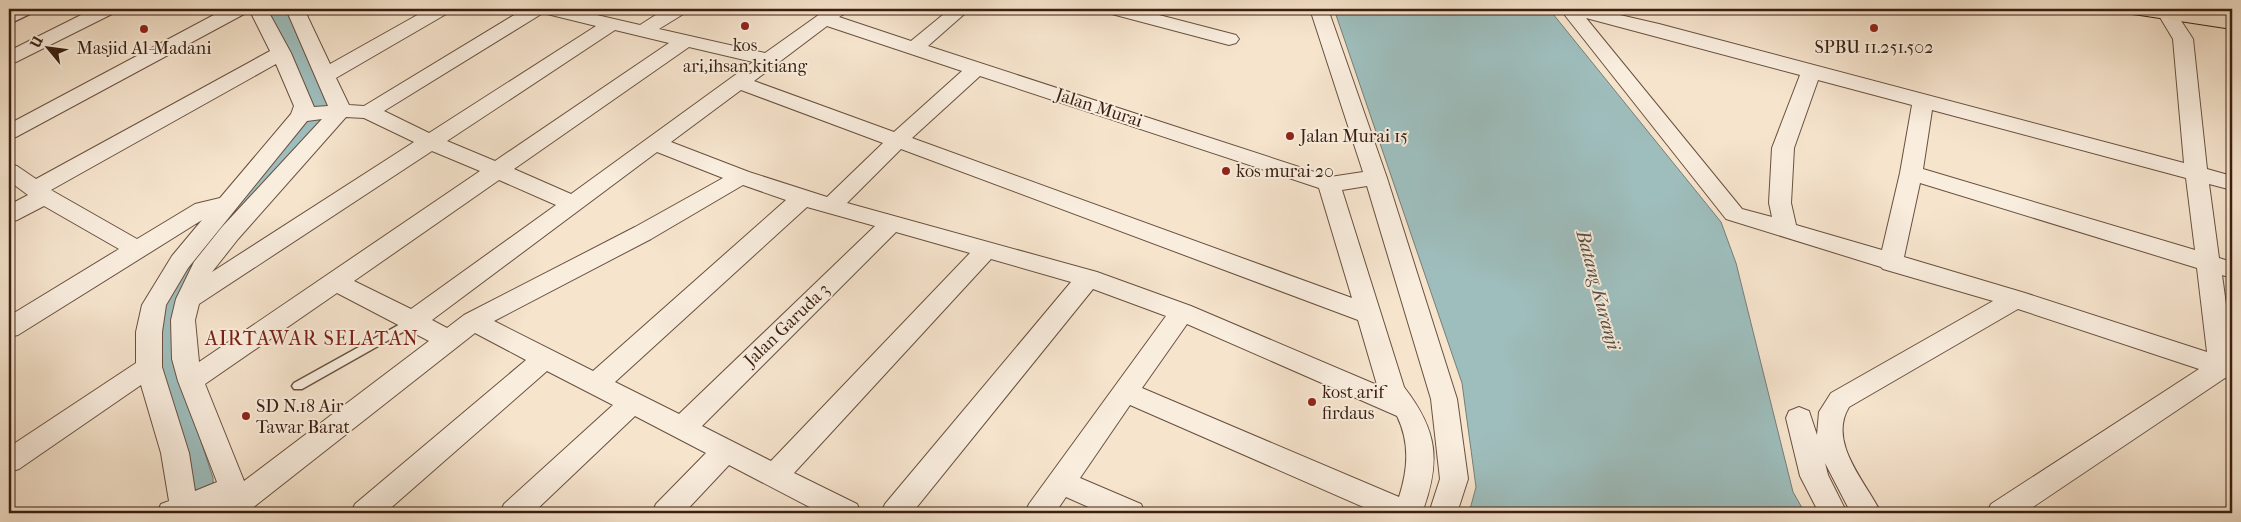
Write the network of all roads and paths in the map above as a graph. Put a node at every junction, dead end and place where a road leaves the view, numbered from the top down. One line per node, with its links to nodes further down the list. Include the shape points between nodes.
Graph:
1 (36, 9): 19 (lane)
2 (107, 9): 27 (street)
3 (239, 9): 37 (street)
4 (258, 9): 26 (street)
5 (295, 9): 31 (street)
6 (441, 9): 31 (street)
7 (537, 9): 35 (street)
8 (548, 9): 21 (street)
9 (678, 9): 22 (street)
10 (961, 9): 25 (street)
11 (1115, 9): 23 (street)
12 (1319, 9): 46 (street)
13 (1571, 9): 30 (street); 56 (street, via 1734,214)
14 (2140, 9): 17 (main road)
15 (2210, 9): 18 (main road)
16 (832, 14): 25 (street, Jalan Murai); 28 (street)
17 (2167, 14): 20 (main road); 44 (street, via 2183,39)
18 (2232, 15)
19 (9, 21)
20 (2232, 22)
21 (612, 24): 22 (street); 39 (street)
22 (643, 31): 24 (street)
23 (1229, 39)
24 (685, 41): 28 (street); 41 (street)
25 (916, 47): 29 (street, Jalan Murai)
26 (281, 53): 36 (street, via 304,106); 49 (street)
27 (9, 58)
28 (768, 60): 32 (street)
29 (977, 68): 38 (street); 48 (street, Jalan Murai)
30 (1811, 72): 33 (street); 56 (street, via 1782,148 1780,203)
31 (326, 75): 34 (street)
32 (739, 82): 38 (street); 40 (street)
33 (1923, 102): 43 (street); 44 (street)
34 (336, 111): 35 (street); 36 (street); 64 (street, via 202,268)
35 (368, 112): 39 (street)
36 (303, 114): 51 (street)
37 (9, 132)
38 (897, 141): 53 (street); 67 (street)
39 (431, 142): 41 (street); 64 (street)
40 (656, 144): 45 (street); 52 (street)
41 (498, 170): 52 (street); 63 (street)
42 (9, 171): 49 (street)
43 (1911, 173): 59 (street); 60 (street)
44 (2196, 173): 47 (street); 60 (street)
45 (741, 177): 50 (street); 69 (street, via 643,233)
46 (1376, 178): 48 (street, Jalan Murai); 97 (street, via 1444,400 1454,478)
47 (2232, 183)
48 (1329, 184): 67 (street)
49 (40, 192): 54 (street); 57 (street)
50 (803, 198): 53 (street); 76 (street)
51 (228, 204): 57 (street, via 203,209); 73 (street, via 180,262 154,305 149,332)
52 (575, 204): 68 (street)
53 (831, 206): 55 (street)
54 (9, 215)
55 (893, 222): 58 (street); 82 (street, Jalan Garuda 3)
56 (1785, 228): 59 (street)
57 (137, 249): 70 (street)
58 (987, 249): 62 (street); 85 (street)
59 (1891, 263): 65 (street)
60 (2208, 263): 61 (street); 74 (street)
61 (2232, 270)
62 (1088, 278): 66 (street); 93 (street)
63 (336, 282): 68 (street); 75 (street)
64 (188, 298): 75 (street, via 183,342)
65 (2016, 299): 74 (street); 99 (street, via 1834,406 1829,421 1838,462)
66 (1182, 312): 78 (street); 80 (street)
67 (1368, 314): 80 (street, via 1391,388)
68 (412, 321): 71 (street); 77 (lane)
69 (473, 321): 71 (street); 72 (street)
70 (9, 328)
71 (447, 339): 87 (street)
72 (545, 358): 76 (street); 89 (street)
73 (149, 367): 84 (street); 88 (street, via 175,453)
74 (2227, 368): 100 (street)
75 (191, 381): 87 (street)
76 (595, 384): 79 (street)
77 (298, 386)
78 (1125, 392): 86 (street); 96 (street)
79 (632, 402): 82 (street); 90 (street)
80 (1406, 409): 96 (street, via 1420,443 1422,461 1419,483)
81 (1799, 418): 98 (street, via 1814,476)
82 (682, 428): 83 (street)
83 (725, 451): 85 (street); 91 (street)
84 (9, 461)
85 (774, 476): 92 (street)
86 (1061, 482): 94 (street); 95 (street)
87 (231, 499): 88 (street)
88 (183, 509)
89 (365, 513)
90 (514, 513)
91 (666, 513)
92 (846, 513)
93 (896, 513)
94 (1039, 513)
95 (1131, 513)
96 (1407, 513)
97 (1443, 513)
98 (1833, 513)
99 (1867, 513)
100 (2001, 513)

